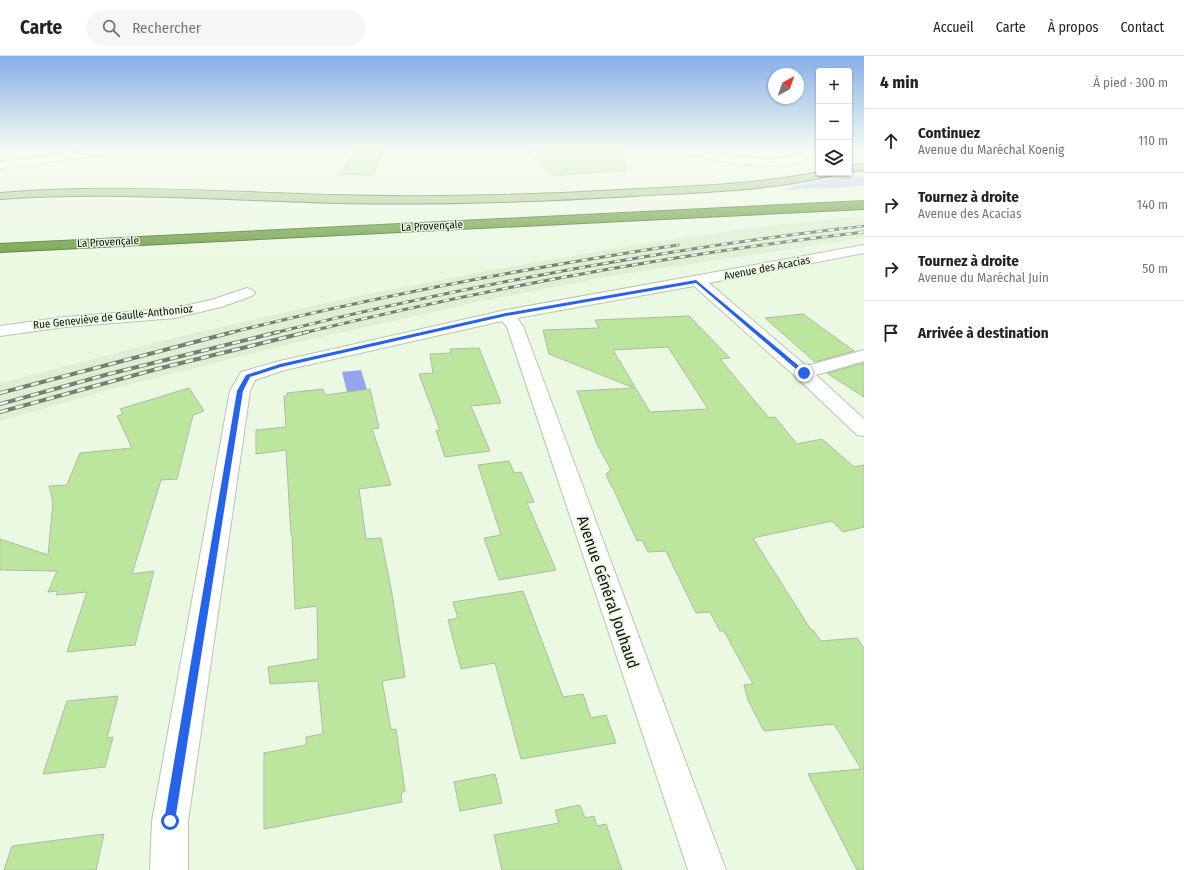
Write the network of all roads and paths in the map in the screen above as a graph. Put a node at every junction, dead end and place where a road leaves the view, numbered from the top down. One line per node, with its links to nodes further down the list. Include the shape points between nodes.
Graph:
1 (21, 189): 5 (main road)
2 (224, 189): 3 (main road, via 392,195 506,194)
3 (602, 189)
4 (694, 189): 7 (main road, via 499,199 385,200 104,190)
5 (0, 191)
6 (864, 194): 10 (highway, La Provençale)
7 (0, 196)
8 (864, 205): 9 (highway, La Provençale)
9 (340, 231): 11 (highway, La Provençale); 13 (highway, via 228,243)
10 (0, 236)
11 (0, 248)
12 (864, 249): 14 (street, Avenue des Acacias)
13 (0, 261)
14 (696, 281): 16 (street, Avenue des Acacias); 19 (street)
15 (247, 293): 17 (street, Rue Geneviève de Gaulle-Anthonioz, via 215,304 175,313 65,322)
16 (506, 314): 21 (street, Avenue des Acacias, via 280,366 248,376 240,391 170,821); 22 (street, Avenue Général Jouhaud, via 515,326)
17 (0, 331)
18 (864, 355): 19 (street)
19 (804, 373): 20 (street)
20 (864, 430)
21 (170, 870)
22 (707, 870)

